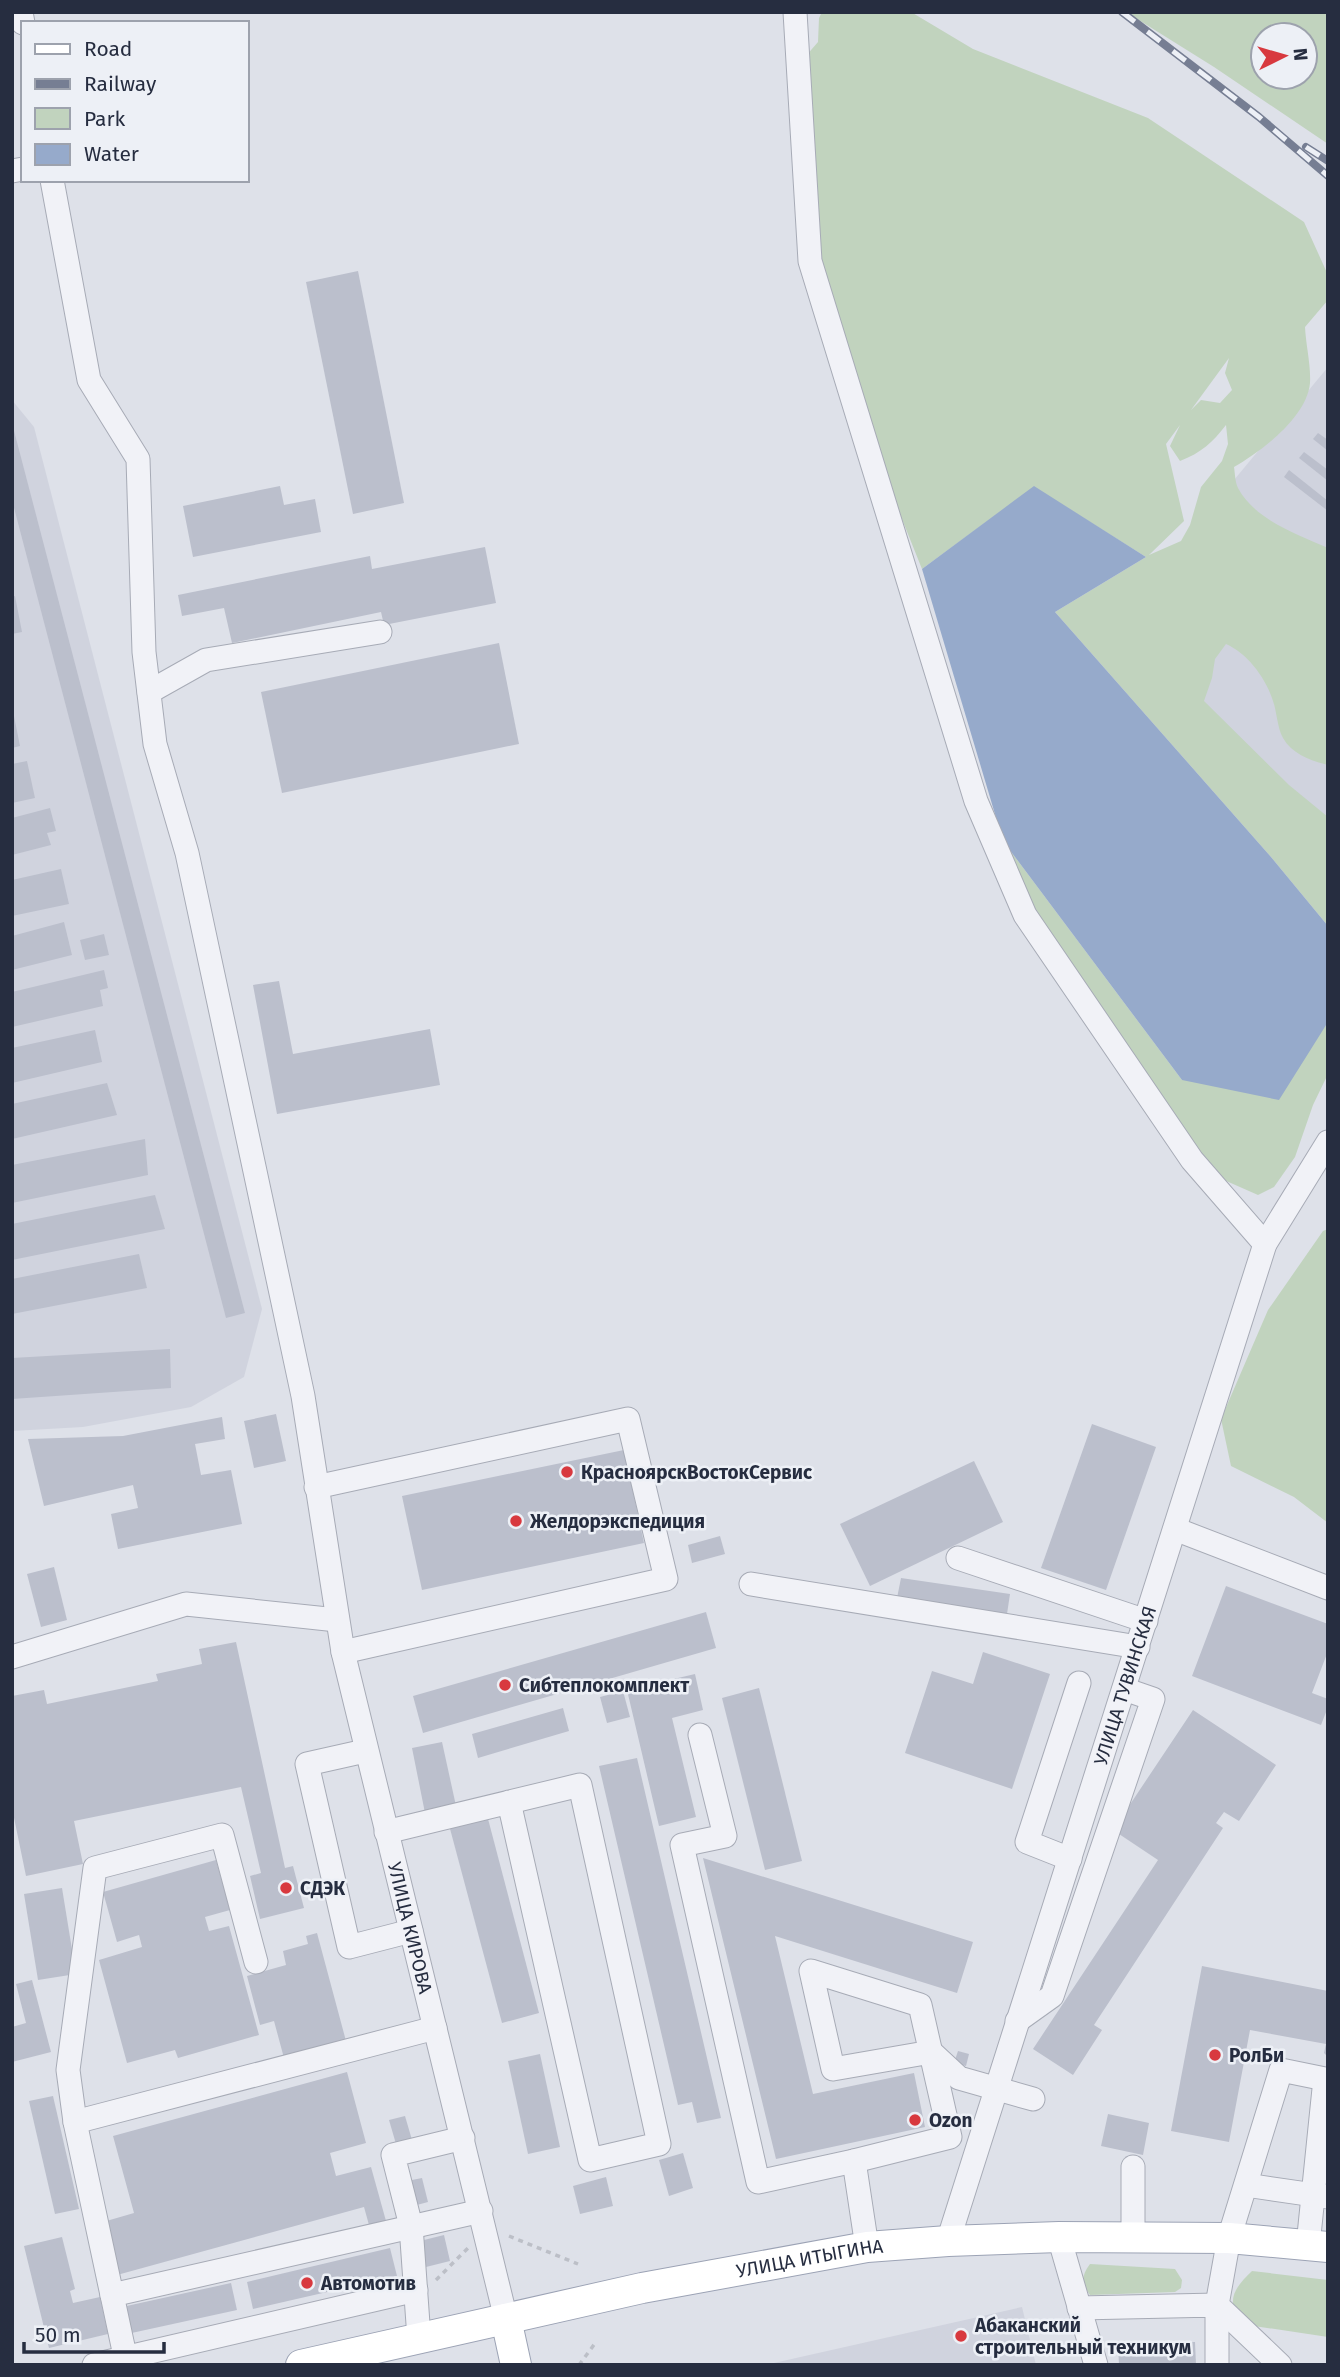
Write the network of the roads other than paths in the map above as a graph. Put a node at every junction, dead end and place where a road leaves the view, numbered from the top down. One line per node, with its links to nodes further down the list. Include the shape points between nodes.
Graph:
1 (795, 12): 6 (street, via 810,261 976,801 1025,915 1192,1160)
2 (52, 182): 4 (street, УЛИЦА КИРОВА, via 89,380 138,459)
3 (380, 632): 4 (street, via 206,660)
4 (149, 692): 7 (street, УЛИЦА КИРОВА, via 155,744 187,853 303,1396)
5 (1328, 1142): 6 (street, УЛИЦА ТУВИНСКАЯ)
6 (1265, 1244): 8 (street, УЛИЦА ТУВИНСКАЯ)
7 (316, 1487): 12 (street, УЛИЦА КИРОВА); 15 (street, via 628,1419 666,1580)
8 (1175, 1529): 11 (street); 13 (street, УЛИЦА ТУВИНСКАЯ)
9 (958, 1558): 13 (street)
10 (751, 1584): 14 (street)
11 (1328, 1588)
12 (337, 1620): 15 (street, УЛИЦА КИРОВА); 16 (street, via 186,1604)
13 (1146, 1621): 14 (street, УЛИЦА ТУВИНСКАЯ)
14 (1138, 1647): 18 (street, УЛИЦА ТУВИНСКАЯ)
15 (343, 1653): 20 (street, УЛИЦА КИРОВА)
16 (12, 1657)
17 (1079, 1683): 23 (street, via 1027,1842)
18 (1124, 1689): 23 (street, УЛИЦА ТУВИНСКАЯ); 26 (street, via 1153,1699 1052,1996)
19 (701, 1735): 35 (street, via 725,1836 682,1845 758,2182)
20 (365, 1751): 22 (street, УЛИЦА КИРОВА); 24 (street, via 307,1764 349,1947)
21 (509, 1802): 21 (street, via 580,1785 659,2144 590,2160); 22 (street)
22 (386, 1832): 24 (street, УЛИЦА КИРОВА)
23 (1070, 1859): 26 (street, УЛИЦА ТУВИНСКАЯ)
24 (411, 1931): 27 (street, УЛИЦА КИРОВА)
25 (256, 1962): 33 (street, via 222,1835 95,1868 68,2070)
26 (1017, 2021): 30 (street, УЛИЦА ТУВИНСКАЯ)
27 (435, 2028): 33 (street); 34 (street, УЛИЦА КИРОВА)
28 (931, 2052): 28 (street, via 833,2069 811,1971 920,2005); 29 (street); 32 (street)
29 (959, 2078): 30 (street); 32 (street)
30 (996, 2089): 31 (street); 44 (street, УЛИЦА ТУВИНСКАЯ)
31 (1033, 2099)
32 (945, 2113): 35 (street, via 950,2137)
33 (75, 2122): 48 (street)
34 (463, 2138): 39 (street, УЛИЦА КИРОВА); 40 (street, via 393,2155)
35 (854, 2161): 46 (street)
36 (1133, 2167): 42 (street)
37 (1246, 2185): 38 (street); 38 (street, via 1281,2070 1325,2079); 43 (street)
38 (1320, 2196): 45 (street)
39 (481, 2211): 40 (street); 51 (street, УЛИЦА КИРОВА)
40 (411, 2226): 47 (street); 48 (street)
41 (1059, 2237): 42 (main road, УЛИЦА ИТЫГИНА); 44 (main road, УЛИЦА ИТЫГИНА); 50 (street)
42 (1133, 2238): 43 (main road, УЛИЦА ИТЫГИНА)
43 (1229, 2238): 45 (main road, УЛИЦА ИТЫГИНА); 49 (street)
44 (948, 2241): 46 (main road, УЛИЦА ИТЫГИНА)
45 (1318, 2246)
46 (867, 2247): 51 (main road, УЛИЦА ИТЫГИНА, via 642,2288)
47 (426, 2285): 52 (street); 53 (street)
48 (112, 2295): 53 (street)
49 (1217, 2305): 50 (street); 58 (street); 59 (street)
50 (1079, 2308): 57 (street)
51 (506, 2319): 52 (main road, УЛИЦА ИТЫГИНА); 56 (main road, УЛИЦА КИРОВА)
52 (419, 2338): 55 (main road, УЛИЦА ИТЫГИНА)
53 (126, 2361): 54 (street)
54 (94, 2365)
55 (303, 2365)
56 (516, 2365)
57 (1096, 2365)
58 (1217, 2365)
59 (1280, 2365)

